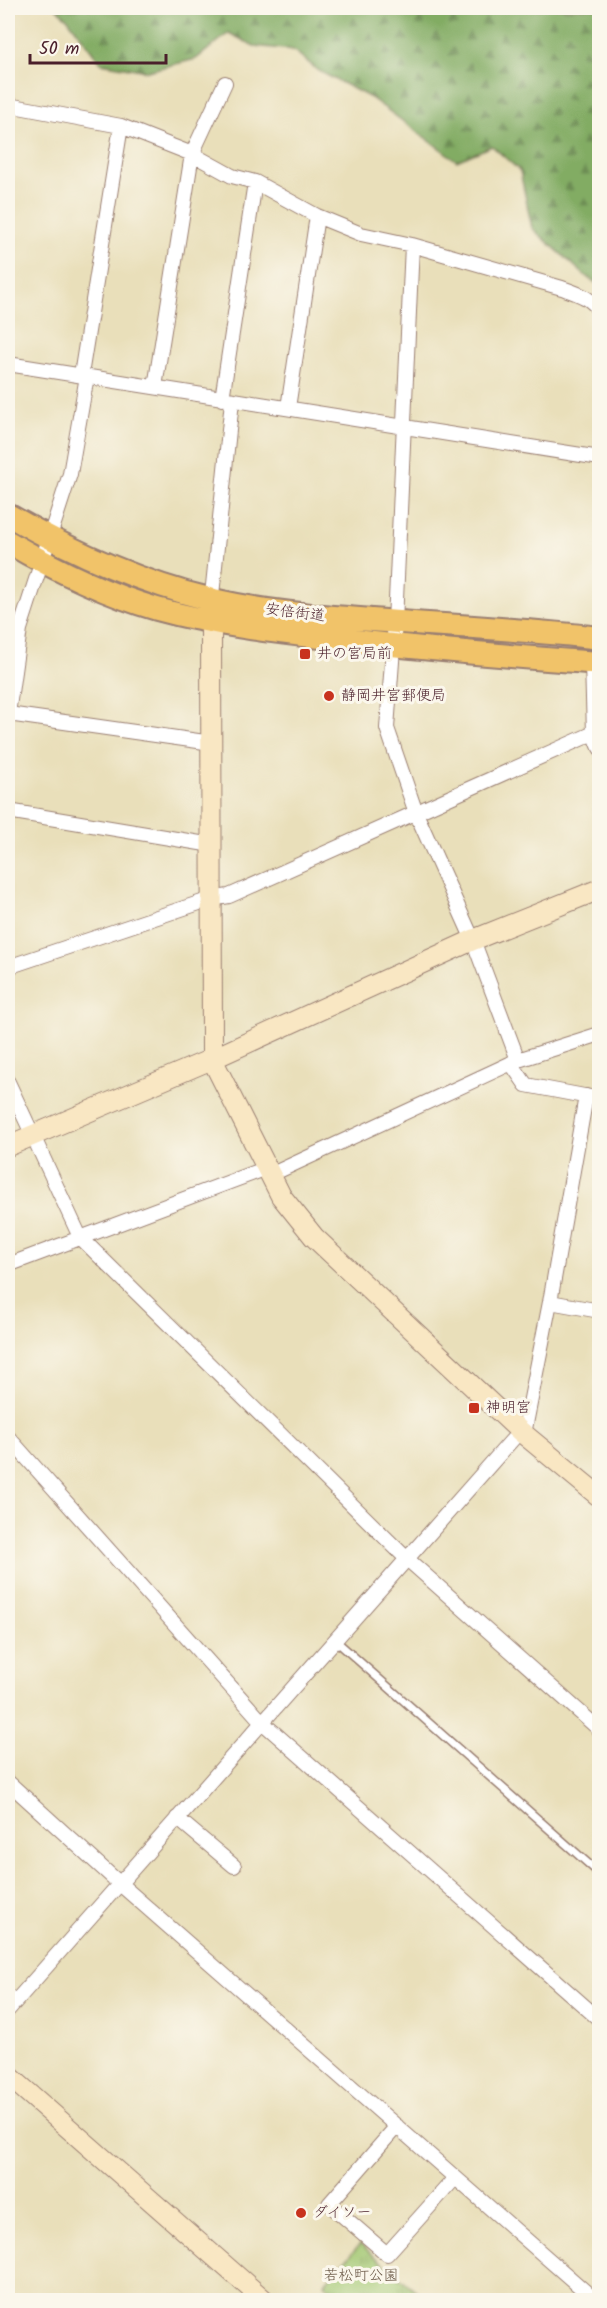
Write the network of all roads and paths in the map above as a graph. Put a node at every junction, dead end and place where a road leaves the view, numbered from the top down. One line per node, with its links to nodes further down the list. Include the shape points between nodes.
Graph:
1 (225, 83): 4 (street)
2 (8, 105): 3 (street)
3 (121, 126): 4 (street); 10 (street)
4 (192, 154): 5 (street, via 232,176); 11 (street)
5 (255, 182): 6 (street); 12 (street)
6 (317, 216): 7 (street, via 362,234); 13 (street)
7 (412, 245): 8 (street, via 562,288 584,296); 14 (street)
8 (600, 313)
9 (8, 363): 10 (street)
10 (84, 375): 11 (street); 17 (street, via 70,474)
11 (155, 387): 12 (street)
12 (227, 400): 13 (street); 20 (street)
13 (288, 408): 14 (street)
14 (405, 426): 15 (street); 21 (street)
15 (600, 458)
16 (8, 515): 17 (main road, 安倍街道)
17 (50, 539): 19 (street); 20 (main road, 安倍街道, via 165,587)
18 (8, 542): 19 (main road, 安倍街道)
19 (43, 562): 20 (main road, 安倍街道, via 154,608); 22 (street)
20 (211, 611): 21 (main road, 安倍街道); 24 (main road, 安倍街道, via 254,630); 28 (street)
21 (395, 622): 23 (main road, 安倍街道); 24 (street)
22 (14, 628): 26 (street)
23 (600, 638)
24 (393, 645): 25 (main road, 安倍街道); 31 (street, via 387,728)
25 (596, 663): 27 (street)
26 (8, 714): 28 (street)
27 (594, 733): 29 (street); 31 (street)
28 (212, 743): 32 (street)
29 (600, 748)
30 (8, 811): 32 (street)
31 (416, 813): 34 (street, via 229,896); 35 (street)
32 (212, 845): 34 (street)
33 (600, 889): 35 (street)
34 (211, 899): 36 (street); 38 (street)
35 (473, 940): 38 (street); 39 (street)
36 (8, 967)
37 (600, 1034): 39 (street)
38 (212, 1059): 42 (street); 44 (street)
39 (514, 1062): 41 (street, via 526,1085); 44 (street)
40 (8, 1082): 42 (street)
41 (593, 1097): 47 (street)
42 (33, 1136): 43 (street); 45 (street)
43 (8, 1146)
44 (268, 1171): 45 (street); 49 (street, via 281,1196 314,1237)
45 (80, 1237): 46 (street); 52 (street)
46 (8, 1265)
47 (550, 1302): 48 (street); 49 (street)
48 (600, 1311)
49 (522, 1432): 51 (street); 52 (street)
50 (8, 1437): 54 (street)
51 (600, 1497)
52 (406, 1558): 53 (street); 55 (street)
53 (335, 1640): 54 (street); 59 (lane)
54 (262, 1722): 57 (street); 62 (street)
55 (600, 1730)
56 (8, 1782): 60 (street)
57 (177, 1818): 58 (street); 60 (street)
58 (234, 1866)
59 (600, 1875)
60 (119, 1883): 61 (street); 64 (street)
61 (8, 2010)
62 (600, 2020)
63 (8, 2075): 66 (street)
64 (397, 2126): 65 (street); 65 (street, via 329,2204 387,2254)
65 (455, 2178): 67 (street)
66 (264, 2301)
67 (595, 2301)

